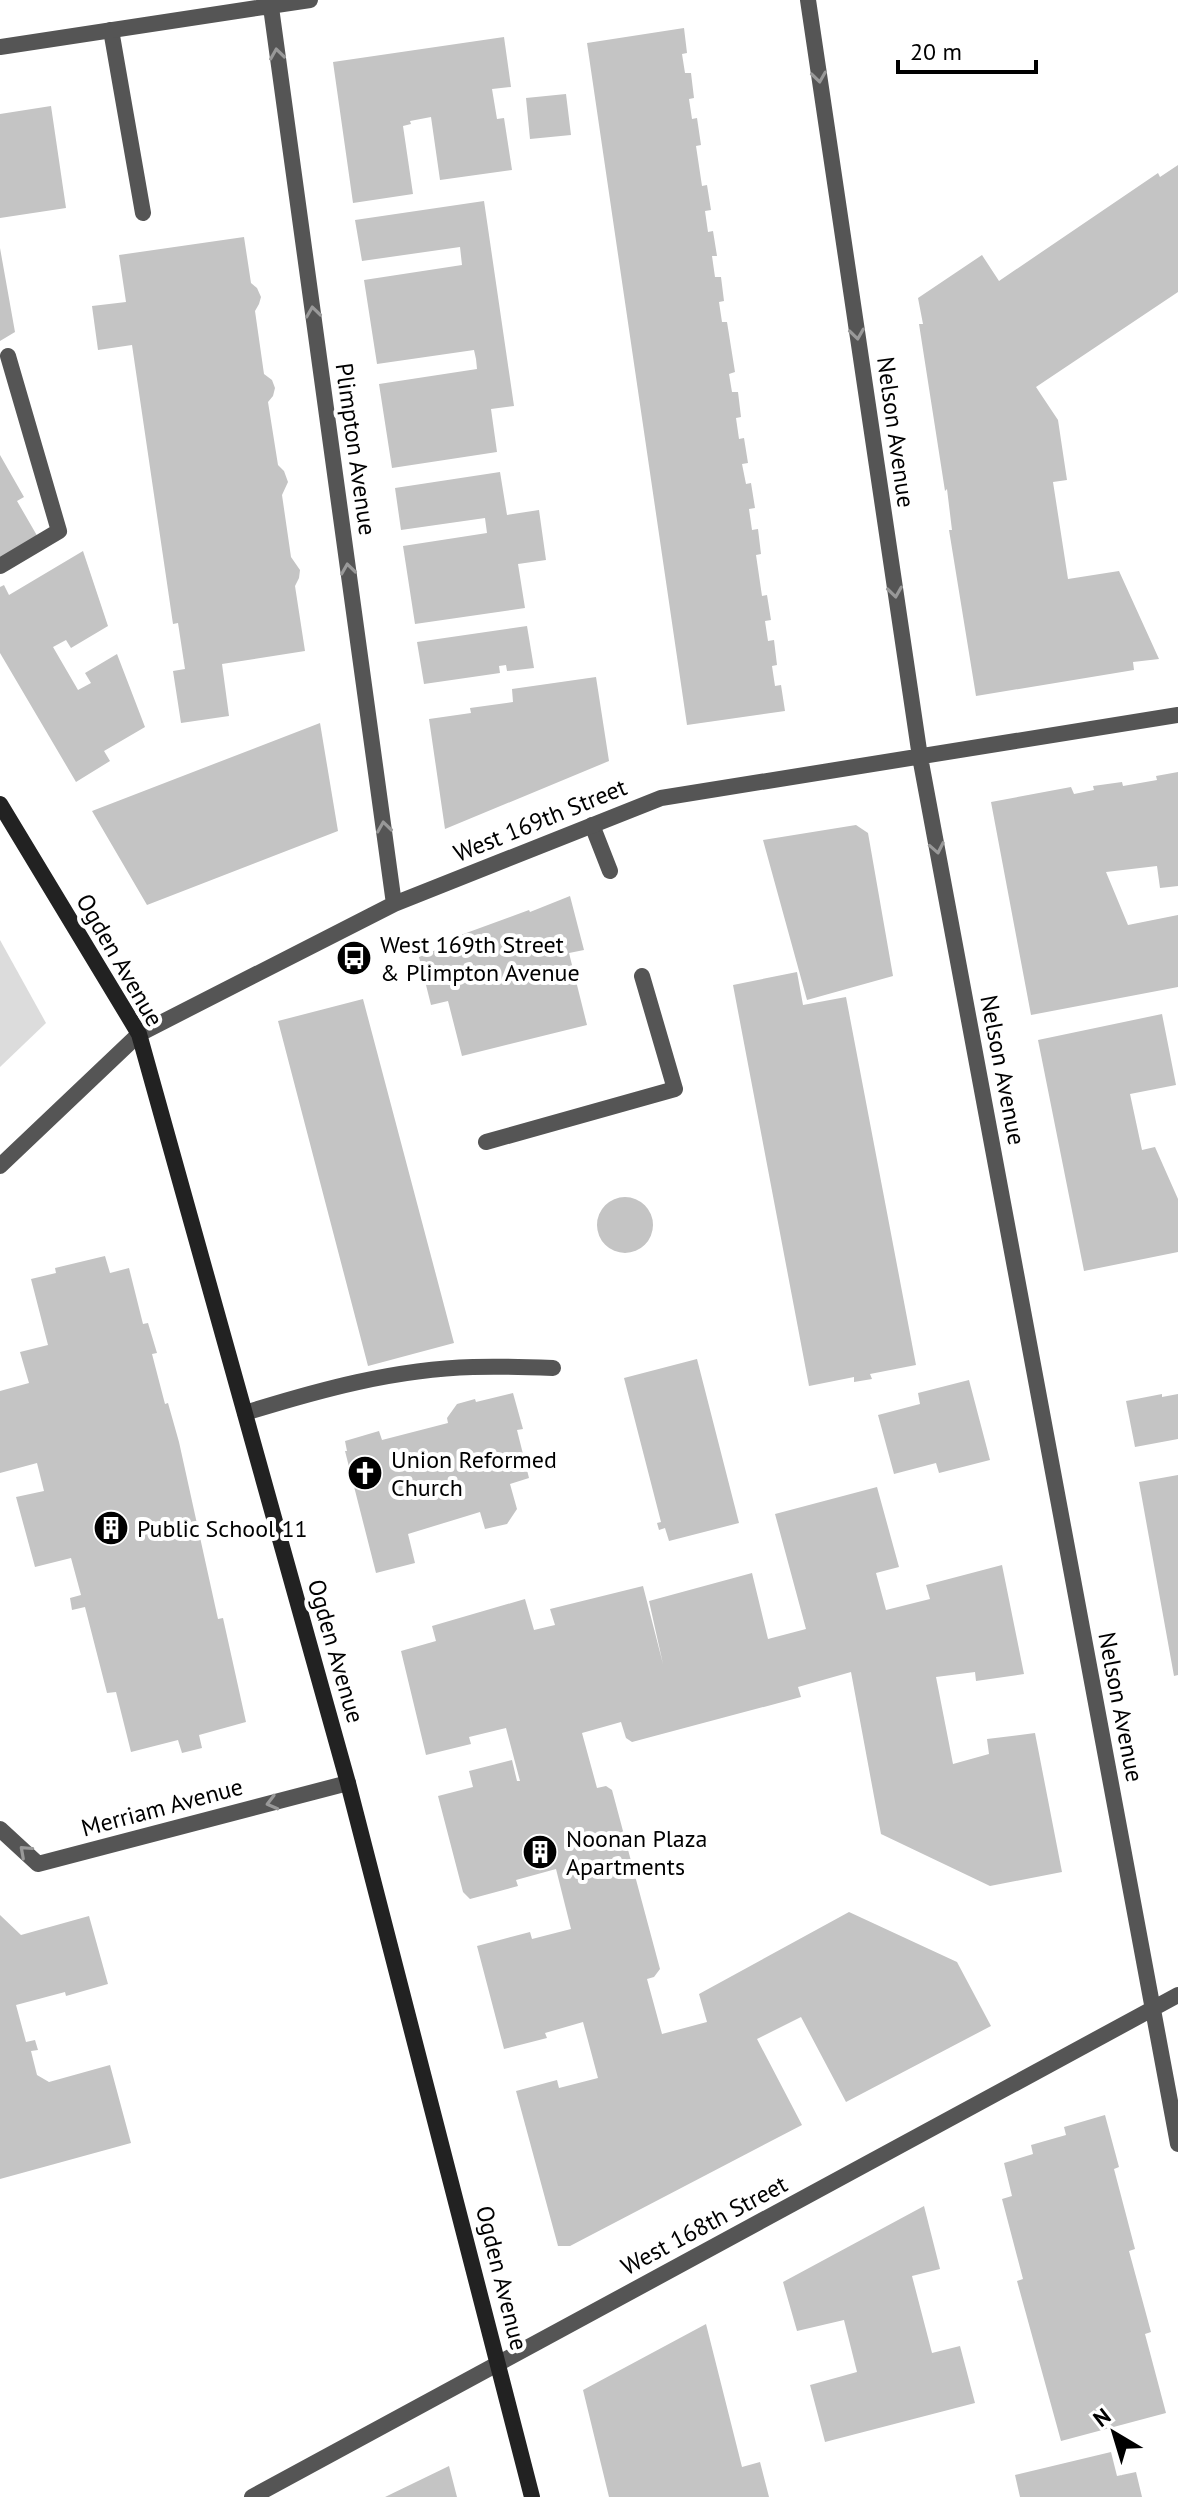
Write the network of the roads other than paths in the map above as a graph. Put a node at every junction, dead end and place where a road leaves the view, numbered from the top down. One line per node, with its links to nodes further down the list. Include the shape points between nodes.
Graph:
1 (310, 0): 3 (street)
2 (808, 0): 10 (street, Nelson Avenue, one-way to 10)
3 (270, 3): 4 (street); 14 (street, Plimpton Avenue, one-way to 3)
4 (111, 30): 5 (street); 6 (street)
5 (0, 47)
6 (143, 213)
7 (8, 356): 8 (street, via 59,531)
8 (0, 566)
9 (1178, 715): 10 (street, West 169th Street)
10 (920, 757): 12 (street, West 169th Street, via 661,798); 24 (street, Nelson Avenue, one-way to 24)
11 (0, 804): 16 (street, Ogden Avenue)
12 (592, 825): 13 (street); 14 (street, West 169th Street)
13 (610, 871)
14 (394, 904): 16 (street, West 169th Street)
15 (642, 976): 17 (street, via 675,1089)
16 (139, 1034): 18 (street, West 169th Street); 20 (street, Ogden Avenue)
17 (486, 1142)
18 (0, 1166)
19 (553, 1368): 20 (street, via 471,1367 389,1376 322,1389)
20 (245, 1413): 21 (street, Ogden Avenue)
21 (348, 1783): 22 (street, Merriam Avenue, one-way to 22, via 38,1864); 26 (street, Ogden Avenue)
22 (0, 1829)
23 (1178, 1995): 24 (street, West 168th Street)
24 (1153, 2009): 25 (street, Nelson Avenue); 26 (street, West 168th Street)
25 (1178, 2144)
26 (499, 2363): 27 (street, West 168th Street); 28 (street, Ogden Avenue)
27 (252, 2497)
28 (532, 2497)

